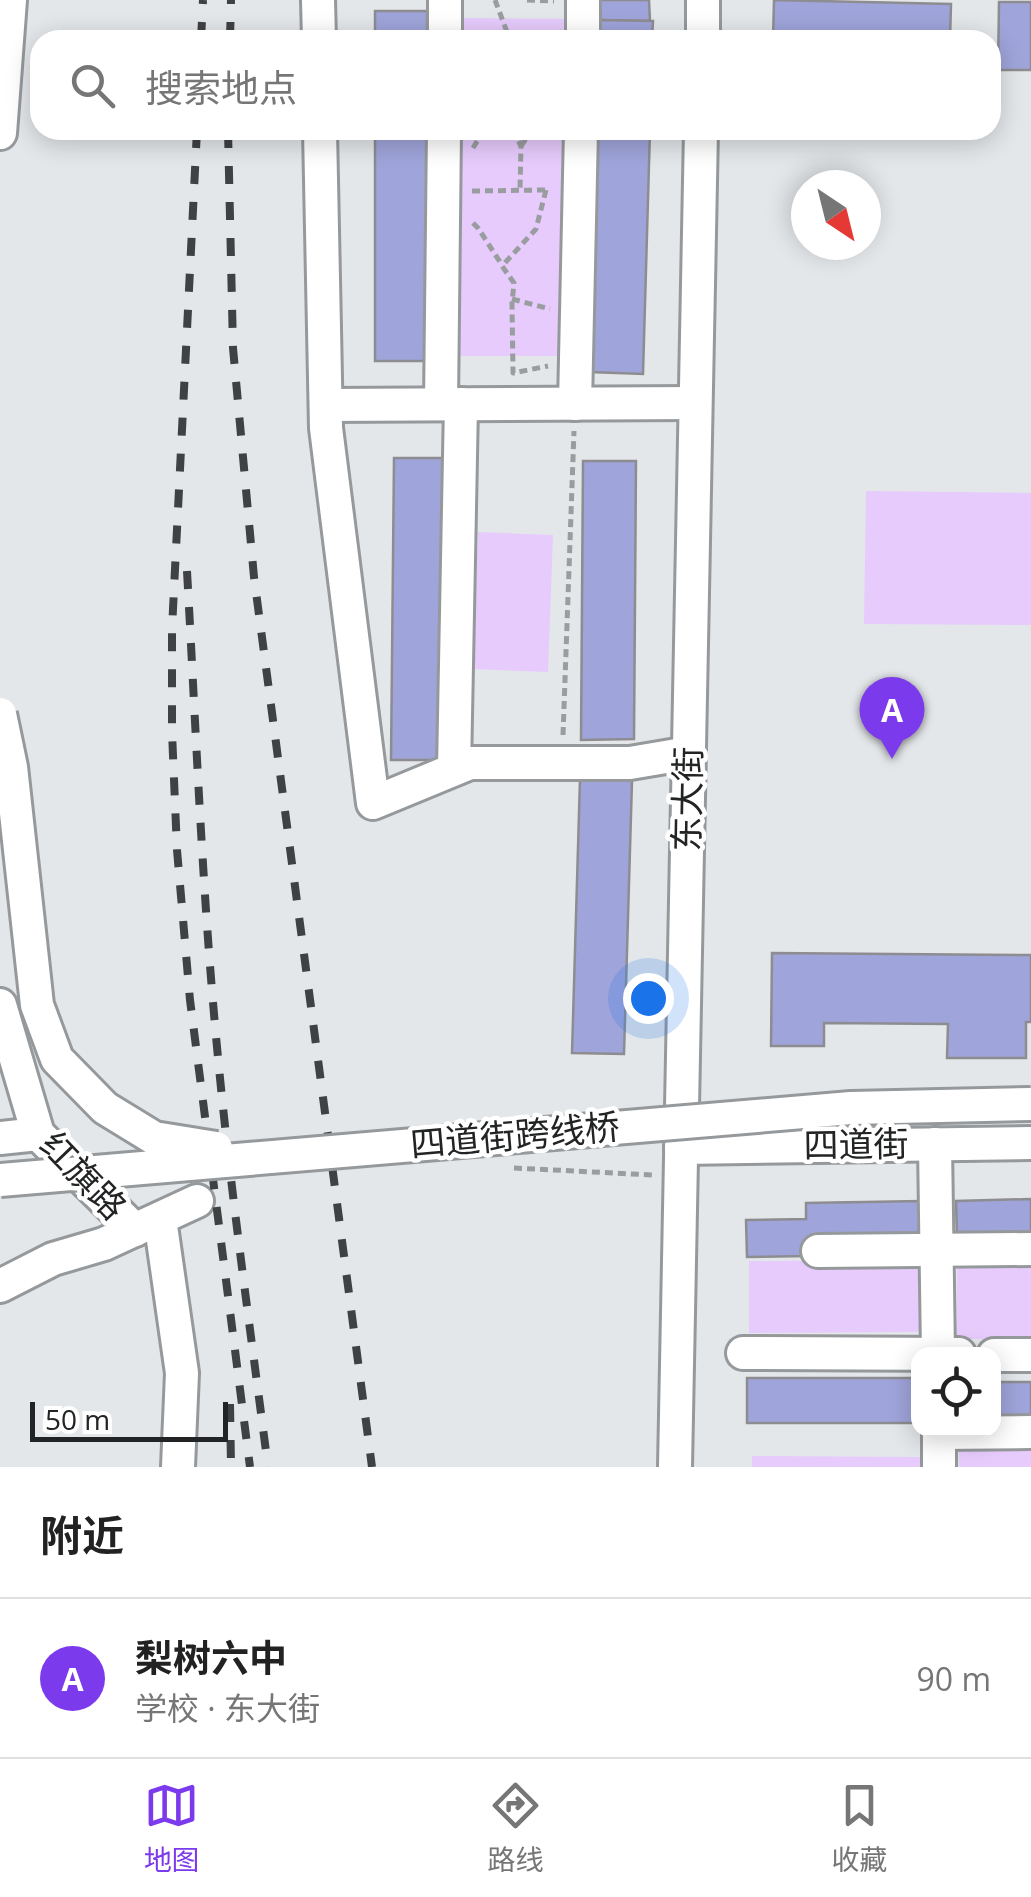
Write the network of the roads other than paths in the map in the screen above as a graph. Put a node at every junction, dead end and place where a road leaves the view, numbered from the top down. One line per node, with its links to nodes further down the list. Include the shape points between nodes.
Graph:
1 (10, 0): 10 (street)
2 (318, 0): 6 (street)
3 (445, 0): 7 (street)
4 (584, 0): 8 (street)
5 (703, 0): 9 (street)
6 (318, 30)
7 (444, 30)
8 (583, 30)
9 (702, 30)
10 (0, 133)
11 (320, 140): 18 (street)
12 (444, 140): 16 (street)
13 (581, 140): 17 (street)
14 (701, 140): 15 (street, 东大街)
15 (696, 403): 17 (street); 20 (street, 东大街)
16 (451, 404): 17 (street); 18 (street); 21 (street)
17 (575, 404)
18 (326, 405): 21 (street, via 373,803)
19 (0, 714): 29 (street, bridge, via 36,1005 58,1059 104,1108 154,1138)
20 (689, 753): 21 (street, via 630,763 470,763); 28 (street, 东大街)
21 (454, 769)
22 (0, 1005): 24 (street, 红旗路)
23 (1031, 1104): 29 (street, 四道街跨线桥, bridge, via 851,1108)
24 (38, 1134): 25 (street); 32 (street, 红旗路)
25 (0, 1138)
26 (1031, 1143): 27 (street, 四道街)
27 (935, 1144): 28 (street, 四道街); 35 (street)
28 (681, 1148): 46 (street, 东大街)
29 (270, 1156): 30 (street, 四道街跨线桥, bridge)
30 (0, 1180)
31 (197, 1201): 32 (street)
32 (147, 1224): 36 (street); 45 (street, via 182,1374)
33 (1031, 1249): 35 (street)
34 (818, 1250): 35 (street)
35 (936, 1250): 37 (street)
36 (0, 1286)
37 (938, 1347)
38 (744, 1352): 39 (street)
39 (911, 1354)
40 (1001, 1355): 41 (street)
41 (1031, 1355)
42 (1001, 1432): 43 (street)
43 (1031, 1432)
44 (938, 1437): 47 (street)
45 (178, 1467)
46 (675, 1467)
47 (939, 1467)

